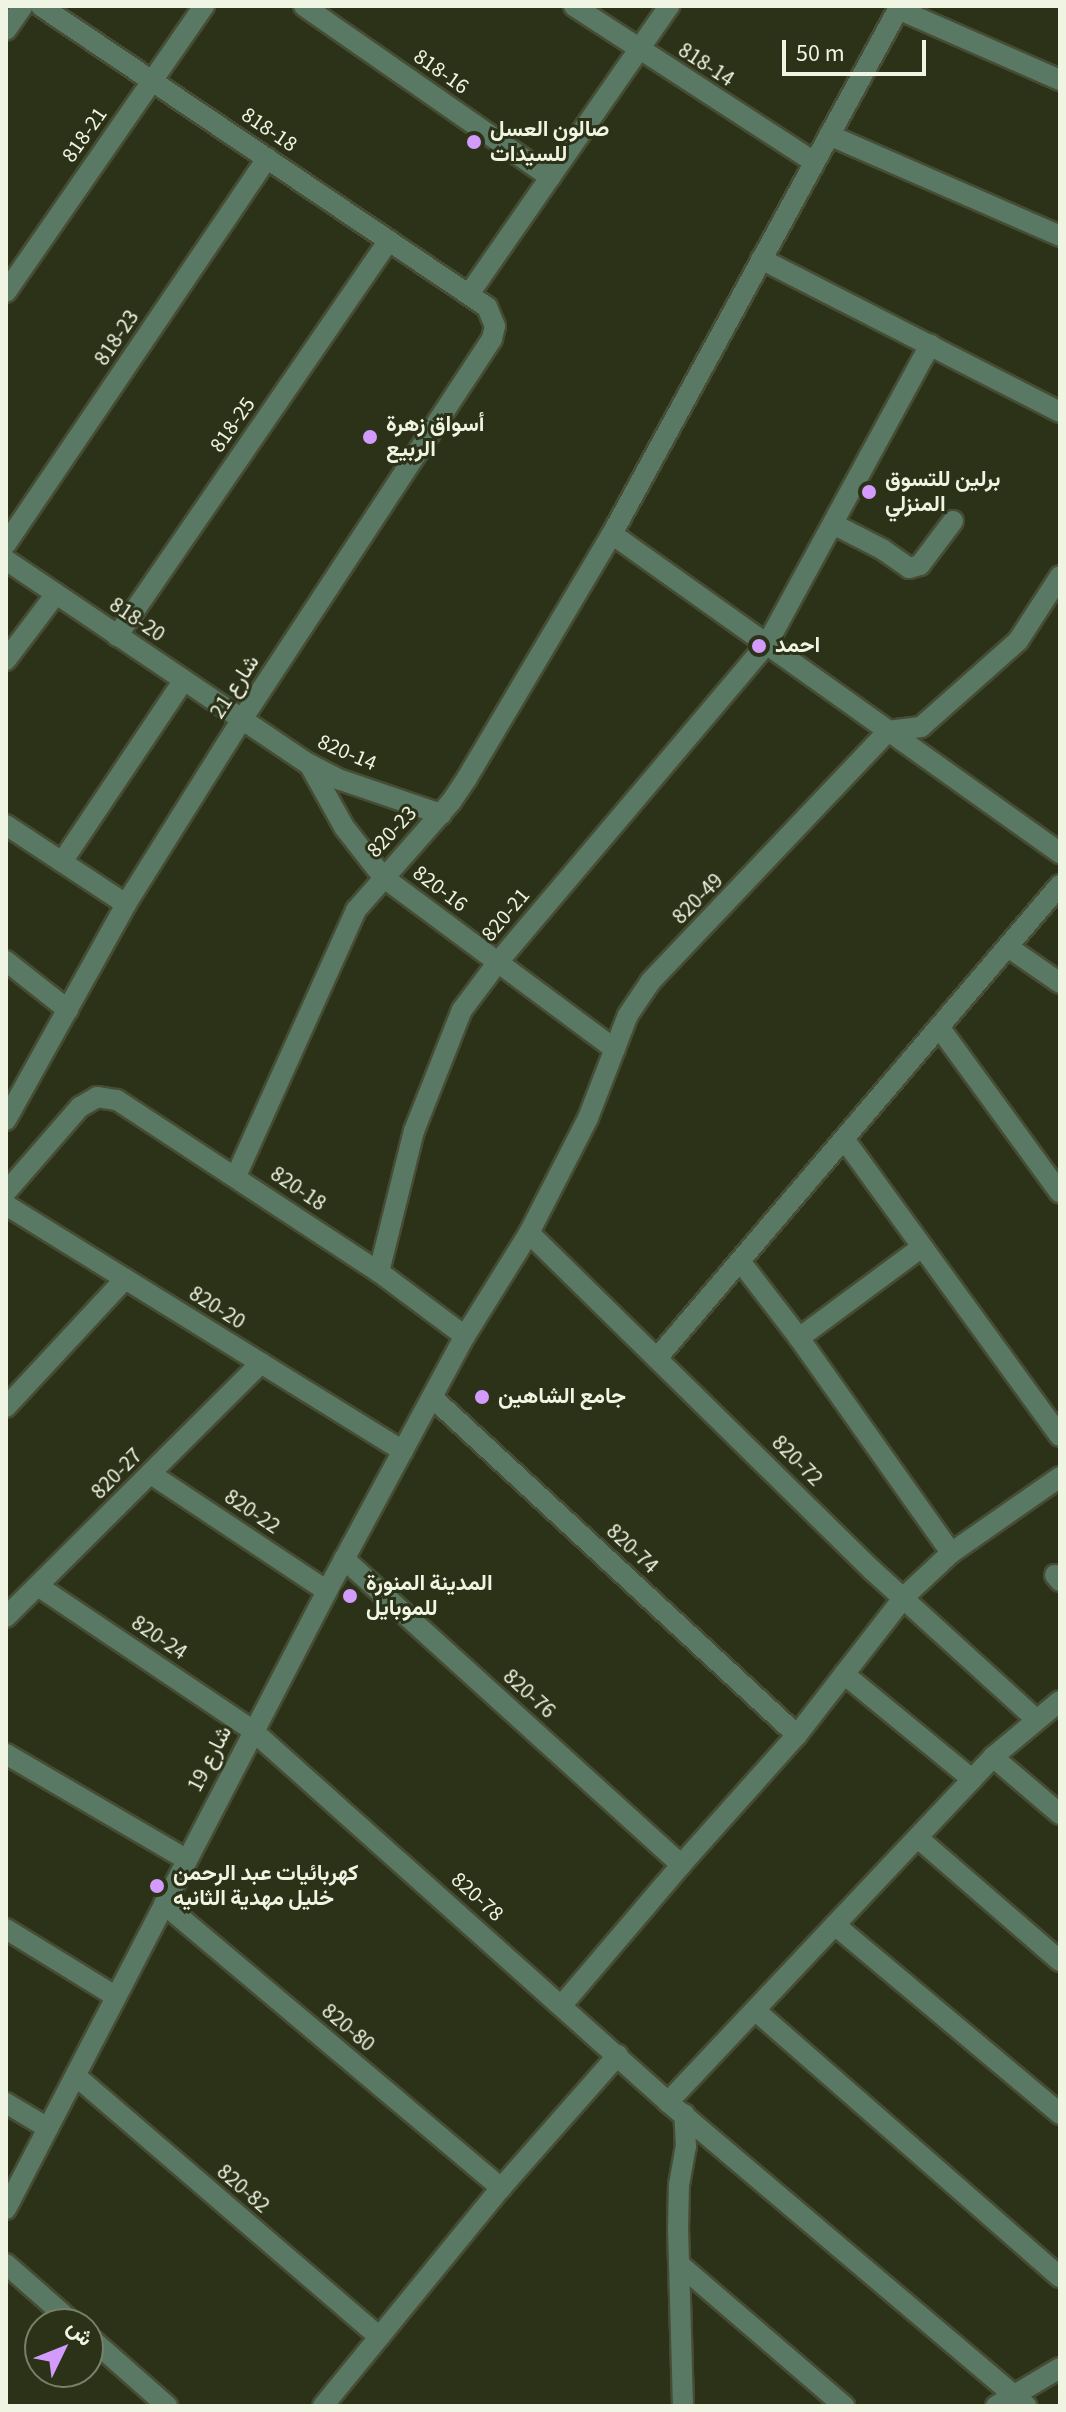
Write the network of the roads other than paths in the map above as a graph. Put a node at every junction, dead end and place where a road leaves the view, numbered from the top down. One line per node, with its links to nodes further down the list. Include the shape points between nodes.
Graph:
1 (23, 6): 8 (street)
2 (41, 6): 11 (street, 818-18)
3 (204, 6): 11 (street, 818-21)
4 (574, 6): 9 (street, 818-14)
5 (669, 6): 9 (street)
6 (899, 8): 10 (street); 12 (street, 820-23)
7 (316, 9): 15 (street, 818-16)
8 (6, 30)
9 (637, 49): 14 (street, 818-14); 15 (street)
10 (1060, 80)
11 (152, 81): 13 (street, 818-18); 19 (street, 818-21)
12 (829, 135): 14 (street, 820-23); 16 (street)
13 (267, 158): 17 (street, 818-18); 26 (street, 818-23)
14 (814, 162): 18 (street, 820-23)
15 (550, 177): 20 (street)
16 (1060, 236)
17 (389, 240): 20 (street, 818-18); 30 (street, 818-25)
18 (761, 259): 21 (street); 25 (street, 820-23)
19 (6, 292)
20 (469, 294): 34 (street, شارع 21, via 491,312 492,339)
21 (930, 345): 22 (street); 24 (street, 820-21)
22 (1060, 412)
23 (953, 521): 24 (street, via 920,565 909,568)
24 (833, 524): 31 (street, 820-21)
25 (612, 534): 31 (street); 37 (street, 820-23, via 460,791)
26 (6, 544)
27 (6, 560): 29 (street, 818-20)
28 (1060, 576): 35 (street, via 1018,641 921,727)
29 (56, 594): 30 (street, 818-20); 32 (street)
30 (117, 636): 33 (street, 818-20)
31 (767, 644): 35 (street); 47 (street, 820-21)
32 (6, 660)
33 (183, 681): 34 (street, 818-20); 41 (street)
34 (241, 721): 36 (street, 820-14); 44 (street, شارع 21)
35 (888, 731): 40 (street); 51 (street, 820-49, via 650,982 628,1015)
36 (309, 764): 37 (street, 820-14); 42 (street, 820-16, via 344,827)
37 (441, 814): 42 (street, 820-23)
38 (6, 825): 41 (street)
39 (1060, 826): 40 (street)
40 (1055, 849)
41 (62, 862): 44 (street)
42 (383, 877): 47 (street, 820-16); 54 (street, 820-23, via 350,921)
43 (1060, 885): 45 (street)
44 (126, 904): 49 (street, شارع 21)
45 (1008, 947): 48 (street); 50 (street)
46 (6, 961): 49 (street)
47 (498, 962): 51 (street, 820-16); 61 (street, 820-21, via 462,1010 414,1131)
48 (1060, 983)
49 (68, 1010): 52 (street, شارع 21)
50 (939, 1027): 53 (street); 56 (street)
51 (615, 1049): 58 (street, 820-49, via 588,1118)
52 (6, 1120)
53 (844, 1139): 59 (street); 60 (street)
54 (236, 1176): 55 (street, 820-18, via 117,1100 97,1097 73,1114); 61 (street, 820-18)
55 (6, 1192)
56 (1060, 1193)
57 (6, 1205): 62 (street, 820-20)
58 (529, 1233): 63 (street, 820-49); 65 (street, 820-72)
59 (922, 1247): 64 (street); 69 (street)
60 (740, 1261): 64 (street); 65 (street)
61 (379, 1272): 63 (street, 820-18)
62 (125, 1279): 66 (street, 820-20); 68 (street)
63 (465, 1336): 67 (street, شارع 19)
64 (799, 1338): 73 (street)
65 (658, 1357): 77 (street, 820-72)
66 (261, 1363): 70 (street, 820-20); 71 (street, 820-27)
67 (433, 1398): 70 (street, شارع 19); 83 (street, 820-74)
68 (6, 1407)
69 (1060, 1436)
70 (403, 1451): 74 (street, شارع 19)
71 (151, 1474): 75 (street, 820-27); 76 (street, 820-22)
72 (1060, 1477): 73 (street)
73 (951, 1553): 77 (street)
74 (344, 1559): 76 (street, شارع 19); 90 (street, 820-76)
75 (38, 1586): 78 (street, 820-27); 82 (street, 820-24)
76 (327, 1591): 82 (street, شارع 19)
77 (904, 1597): 79 (street); 81 (street, 820-72)
78 (6, 1617)
79 (844, 1674): 83 (street); 86 (street)
80 (1060, 1701): 81 (street)
81 (1036, 1719): 85 (street)
82 (252, 1730): 89 (street, شارع 19); 96 (street, 820-78)
83 (797, 1735): 90 (street)
84 (6, 1754): 89 (street)
85 (993, 1757): 86 (street); 87 (street)
86 (972, 1779): 88 (street)
87 (1060, 1814)
88 (918, 1838): 92 (street); 94 (street)
89 (186, 1859): 91 (street, شارع 19)
90 (681, 1865): 96 (street)
91 (164, 1904): 95 (street, شارع 19); 104 (street, 820-80)
92 (835, 1925): 97 (street); 102 (street)
93 (6, 1929): 95 (street)
94 (1060, 1961)
95 (115, 1996): 99 (street, شارع 19)
96 (562, 2005): 98 (street, 820-78)
97 (756, 2011): 101 (street); 108 (street)
98 (618, 2055): 101 (street, 820-78); 104 (street)
99 (76, 2076): 103 (street, شارع 19); 110 (street, 820-82)
100 (6, 2103): 103 (street)
101 (676, 2108): 107 (street, via 686,2147 679,2185); 113 (street, 820-78)
102 (1060, 2114)
103 (48, 2128): 105 (street, شارع 19)
104 (501, 2188): 110 (street)
105 (6, 2209)
106 (6, 2264): 109 (street)
107 (679, 2264): 116 (street); 117 (street)
108 (1060, 2277)
109 (56, 2308)
110 (379, 2337): 115 (street)
111 (104, 2350): 114 (street)
112 (1060, 2368): 113 (street)
113 (1020, 2401): 118 (street)
114 (167, 2406)
115 (323, 2406)
116 (683, 2406)
117 (844, 2406)
118 (996, 2406)

